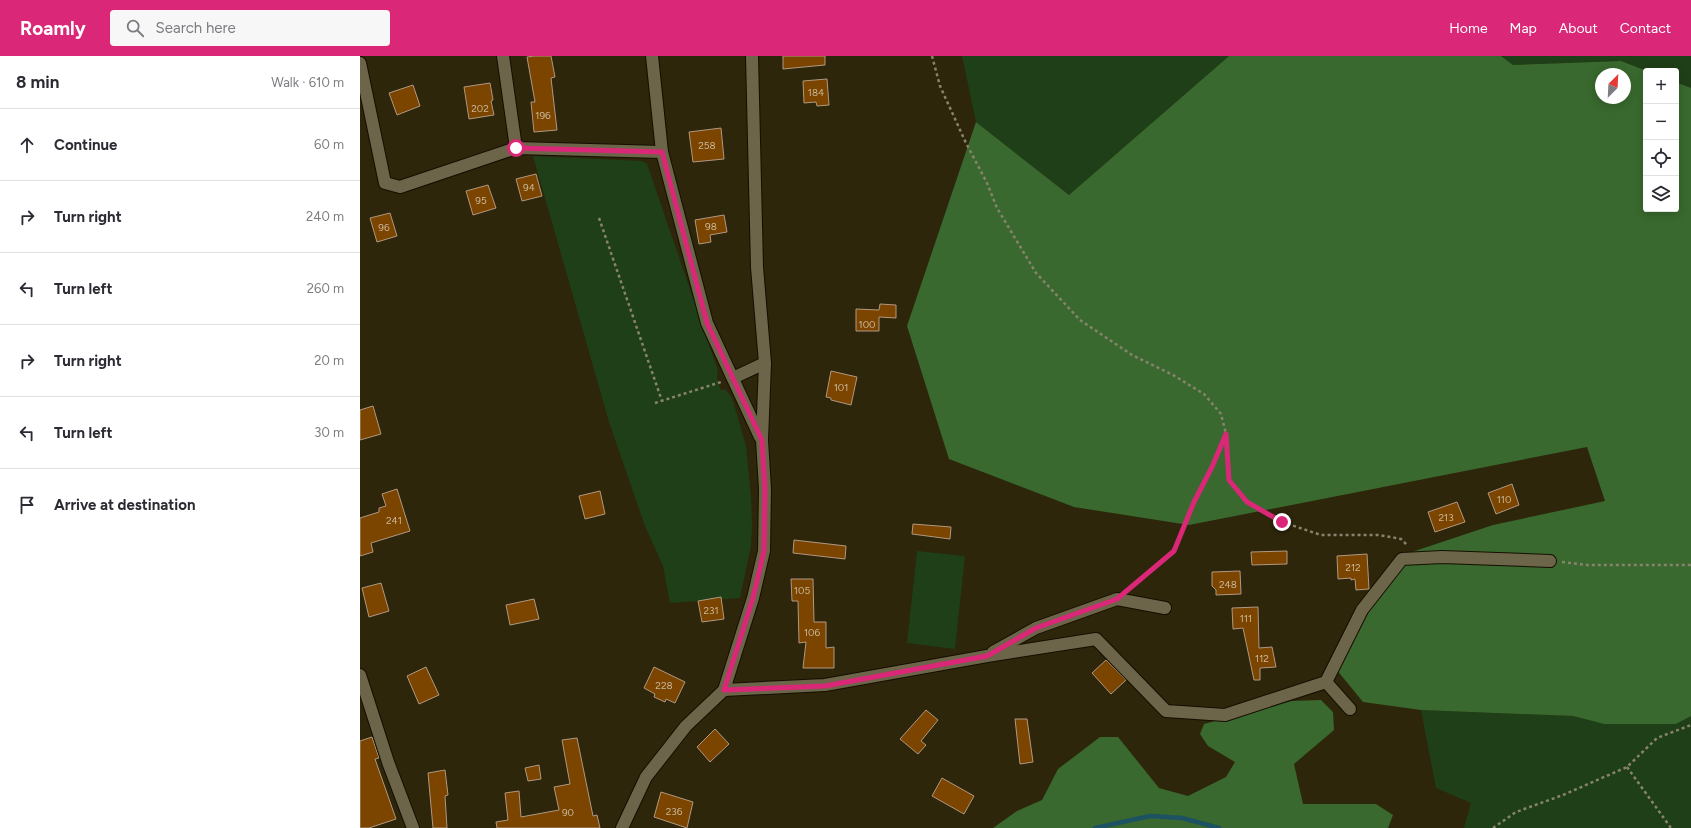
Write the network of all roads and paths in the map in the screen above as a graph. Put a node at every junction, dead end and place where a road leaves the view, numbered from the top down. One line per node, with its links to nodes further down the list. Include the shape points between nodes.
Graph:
1 (503, 56): 6 (street)
2 (652, 56): 7 (street)
3 (752, 56): 9 (street, via 757,266)
4 (932, 56): 13 (path, via 940,86 997,208 1036,273 1080,320 1132,355 1204,394 1222,414)
5 (360, 63): 6 (street, via 385,183 400,187)
6 (516, 148): 7 (street)
7 (662, 152): 10 (street, via 707,323)
8 (599, 218): 11 (path)
9 (765, 363): 10 (street); 14 (street)
10 (733, 378): 11 (path); 14 (street)
11 (662, 401): 12 (path)
12 (654, 403)
13 (1226, 434): 15 (path, via 1229,480 1247,502 1282,522 1321,535 1379,535 1401,539 1409,547); 18 (path, via 1174,551)
14 (762, 440): 23 (street, via 765,489 764,551 753,598)
15 (1402, 559): 16 (street, via 1442,557); 22 (street, via 1362,610)
16 (1550, 561): 17 (path, via 1587,565)
17 (1691, 565)
18 (1117, 599): 19 (street); 20 (street, via 1036,628)
19 (1165, 608)
20 (987, 656): 22 (street, via 1096,639 1166,711 1225,715); 23 (street, via 825,686)
21 (360, 675): 28 (street, via 388,762)
22 (1326, 682): 24 (street)
23 (724, 690): 29 (street, via 686,726 646,777)
24 (1350, 709)
25 (1691, 726): 26 (path, via 1657,738)
26 (1627, 767): 27 (path, via 1516,812); 32 (path)
27 (1496, 825): 30 (path); 31 (path)
28 (413, 828)
29 (622, 828)
30 (1493, 828)
31 (1498, 828)
32 (1671, 828)

